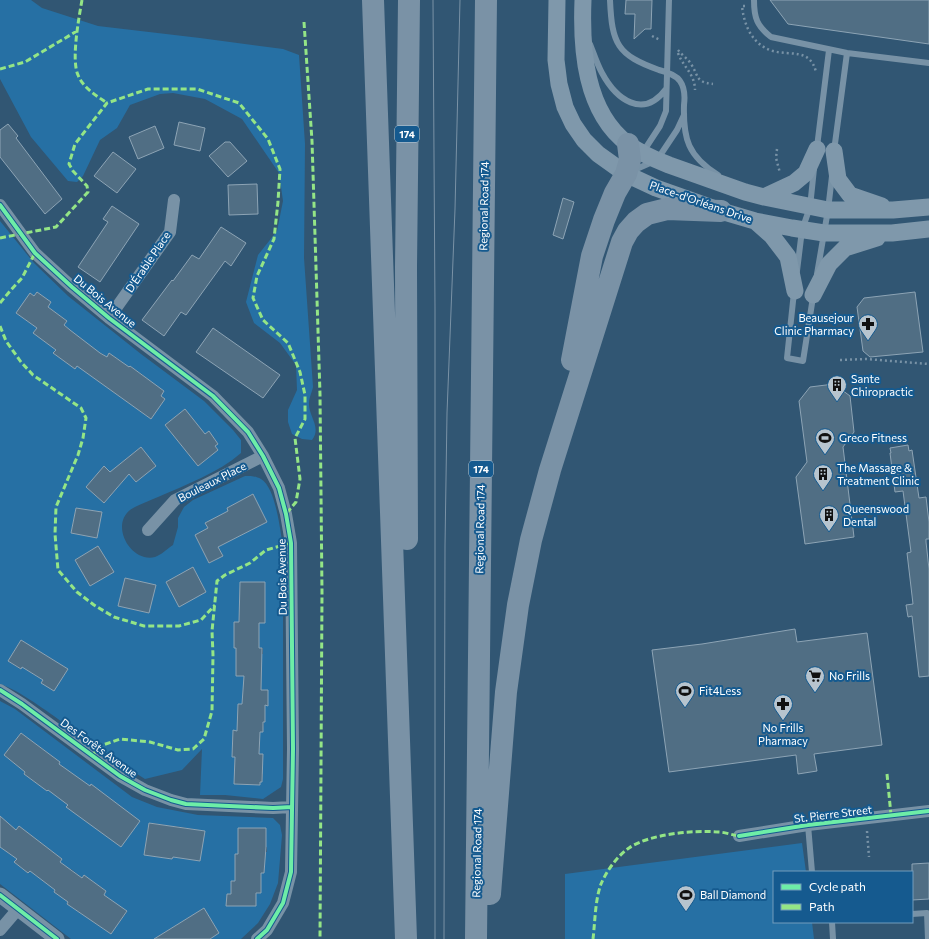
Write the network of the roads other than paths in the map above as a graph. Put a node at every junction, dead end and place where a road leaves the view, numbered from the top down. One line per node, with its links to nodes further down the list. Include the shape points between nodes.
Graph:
1 (373, 0): 56 (highway)
2 (402, 0): 36 (highway, via 401,178)
3 (409, 0): 36 (highway, 174)
4 (486, 0): 57 (highway, Regional Road 174 / 174)
5 (557, 0): 21 (main road, Place-d'Orléans Drive, via 556,60 565,107 584,140 598,154)
6 (583, 0): 10 (main road)
7 (610, 0): 14 (lane, via 612,28 619,46 638,62)
8 (669, 0): 14 (lane)
9 (754, 3): 11 (lane, via 757,22 771,37)
10 (582, 18): 15 (lane, via 601,71 618,94 628,101 646,105 657,100); 17 (main road, via 585,65 592,91 612,128)
11 (829, 50): 12 (lane); 18 (lane)
12 (847, 53): 13 (lane); 19 (lane)
13 (929, 62)
14 (666, 72): 15 (lane); 16 (lane, via 676,77 683,85)
15 (666, 89): 17 (lane, via 667,104 656,133)
16 (684, 113): 20 (lane, via 677,130); 22 (lane, via 688,143 694,155 711,171)
17 (635, 148): 20 (main road); 21 (highway)
18 (817, 148): 23 (main road, via 806,173 794,183); 27 (lane)
19 (834, 151): 28 (lane); 29 (main road, via 838,179 850,195)
20 (657, 160): 21 (lane); 22 (main road)
21 (626, 174): 30 (main road, Place-d'Orléans Drive, via 656,188); 41 (highway, via 615,193 592,256)
22 (745, 192): 23 (main road)
23 (764, 197): 27 (main road)
24 (174, 200): 39 (street, D'Érable Place, via 170,232)
25 (0, 205): 39 (street, Du Bois Avenue, via 35,253)
26 (929, 206): 29 (main road)
27 (810, 207): 28 (main road); 33 (lane)
28 (828, 210): 29 (main road); 34 (lane)
29 (893, 210)
30 (721, 211): 31 (main road, Place-d'Orléans Drive); 41 (highway, via 667,209 647,214 628,231 622,242)
31 (755, 221): 33 (main road, Place-d'Orléans Drive); 37 (main road, via 772,236 788,257)
32 (929, 229): 35 (main road, Place-d'Orléans Drive)
33 (802, 230): 34 (main road, Place-d'Orléans Drive); 37 (lane)
34 (824, 233): 35 (main road, Place-d'Orléans Drive); 38 (lane)
35 (892, 233): 38 (main road, via 845,248 829,264)
36 (406, 267): 56 (highway, 174)
37 (795, 291): 38 (lane, via 787,358 804,361)
38 (813, 295)
39 (109, 318): 40 (street, Du Bois Avenue, via 213,396 248,432)
40 (263, 456): 42 (street, Bouleaux Place, via 175,500); 44 (street, Du Bois Avenue, via 279,488 291,543)
41 (550, 470): 58 (highway, via 528,554 506,692)
42 (148, 530)
43 (0, 690): 44 (street, Des Forêts Avenue, via 120,776 145,790 186,804)
44 (292, 807): 55 (street, Du Bois Avenue, via 291,872 283,903 267,930)
45 (929, 811): 46 (street, St. Pierre Street)
46 (808, 825): 47 (street, St. Pierre Street); 48 (lane)
47 (739, 836)
48 (812, 871)
49 (0, 895): 50 (street)
50 (18, 909): 53 (street); 54 (street)
51 (913, 914): 60 (lane, via 927,913)
52 (832, 923): 59 (lane)
53 (0, 930)
54 (57, 939)
55 (257, 939)
56 (407, 939)
57 (476, 939)
58 (486, 939)
59 (833, 939)
60 (928, 939)

